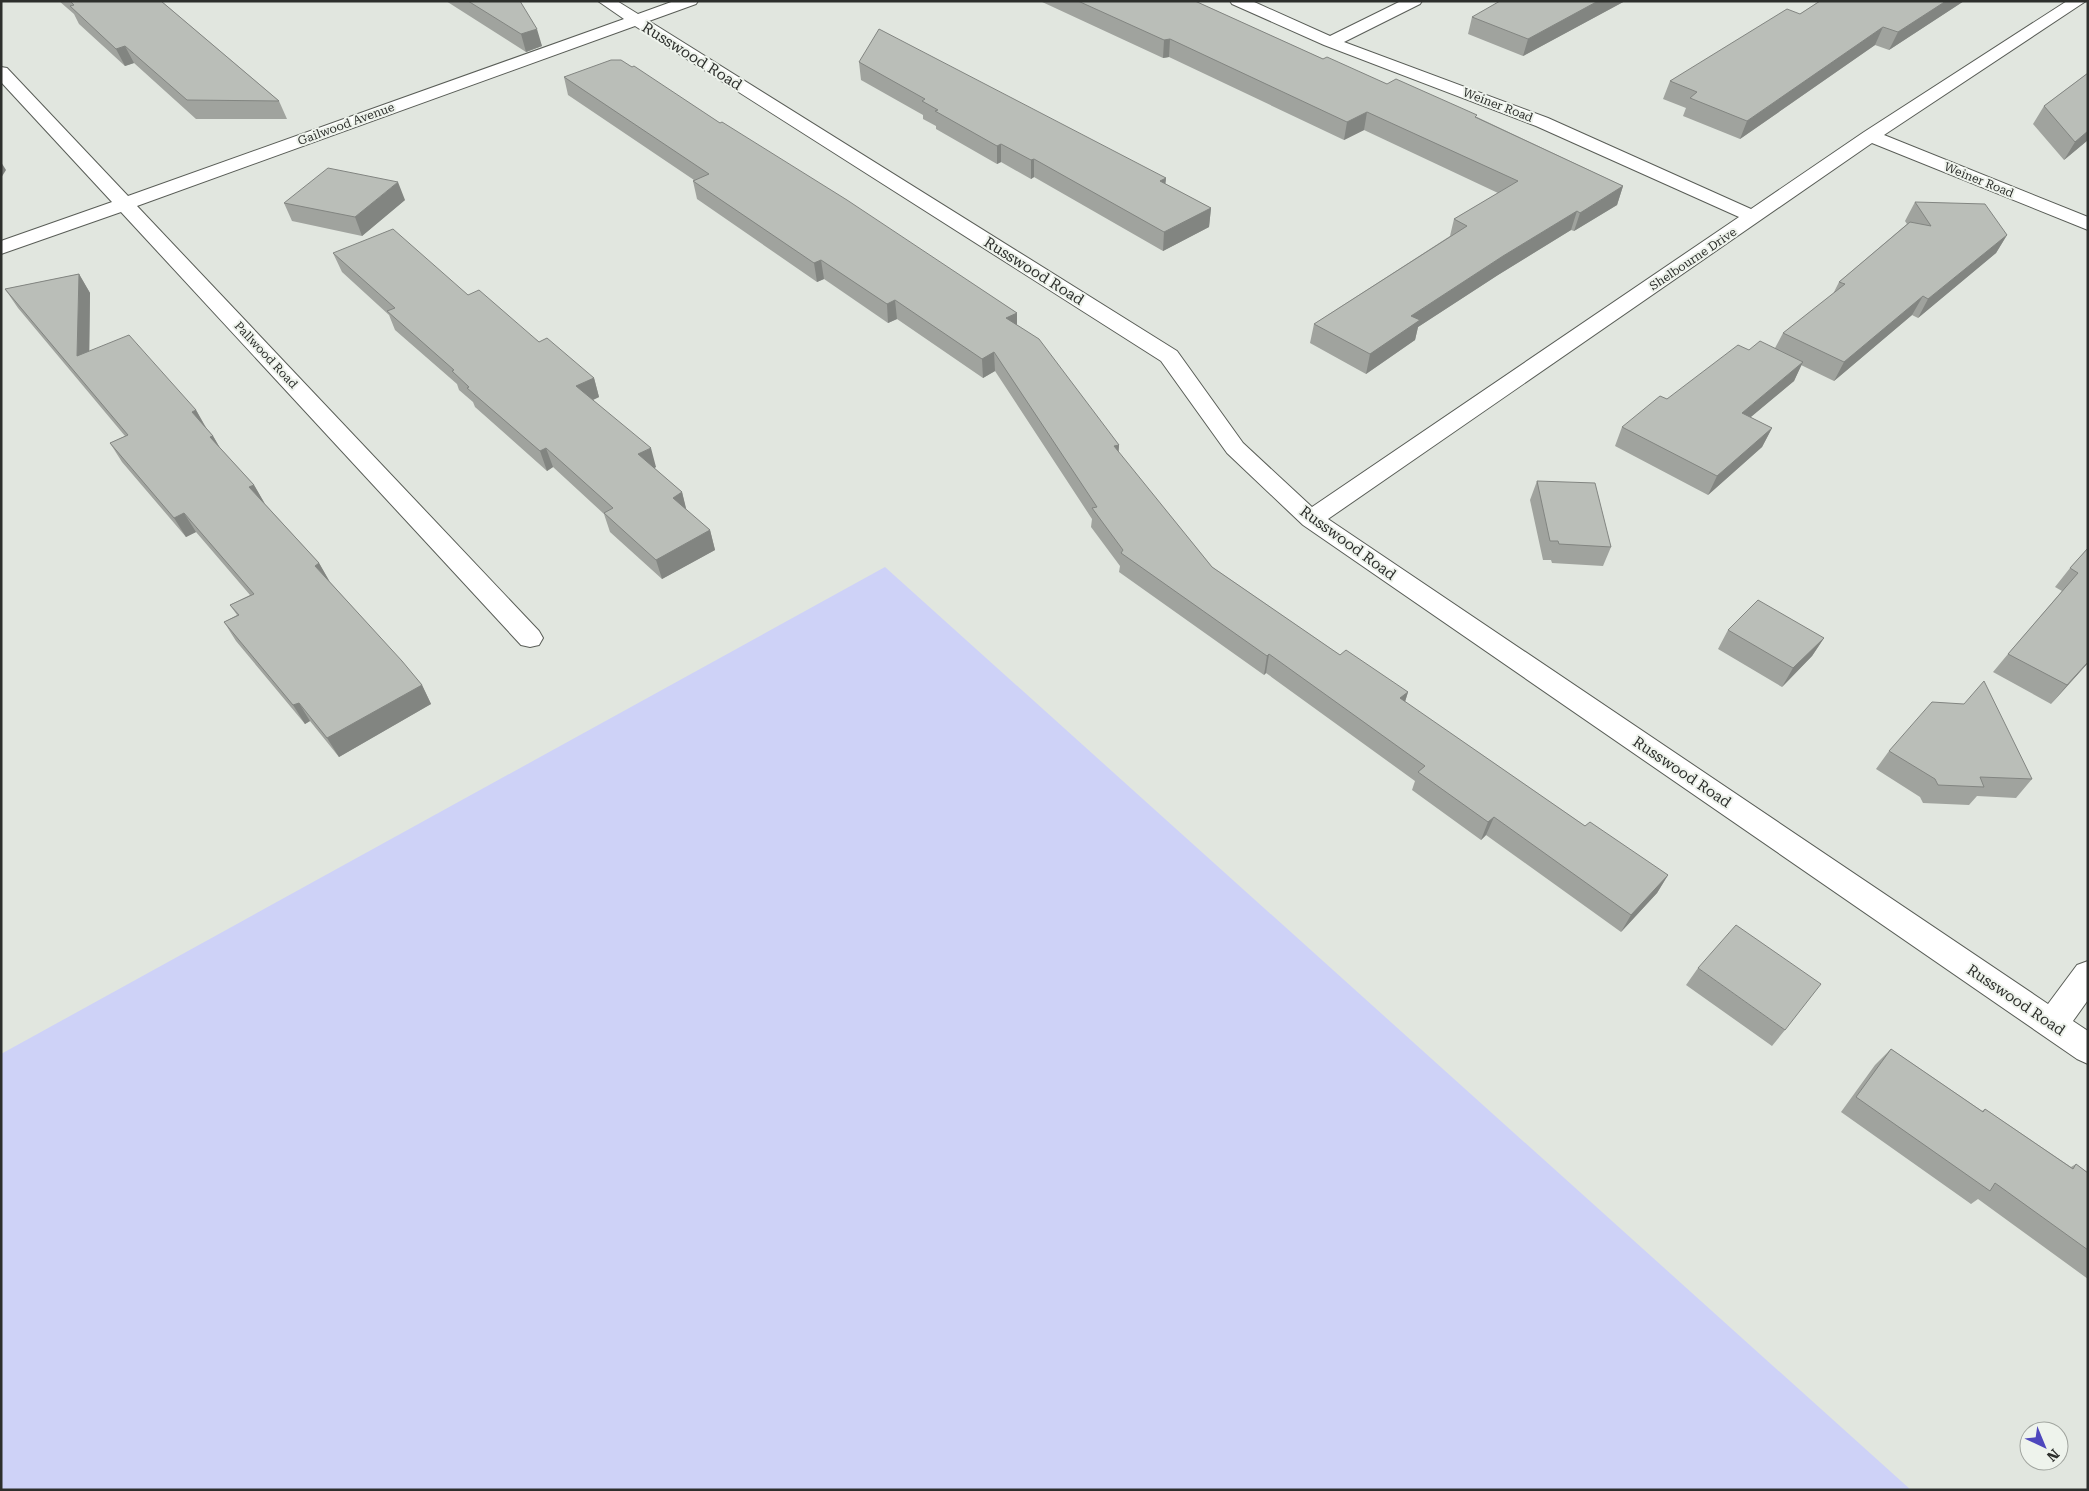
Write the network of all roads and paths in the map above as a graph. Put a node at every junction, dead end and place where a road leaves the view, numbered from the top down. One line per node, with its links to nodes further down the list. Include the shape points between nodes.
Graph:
1 (606, 1): 6 (street, Russwood Road)
2 (690, 1): 6 (street, Gailwood Avenue)
3 (1238, 1): 7 (street, Weiner Road)
4 (1414, 1): 7 (street)
5 (2078, 1): 9 (street, Shelbourne Drive)
6 (635, 20): 10 (street, Gailwood Avenue); 14 (street, Russwood Road, via 1169,356 1235,448)
7 (1330, 42): 11 (street, Weiner Road, via 1542,122)
8 (1, 72): 10 (street, Pallwood Road)
9 (1870, 136): 11 (street, Shelbourne Drive); 12 (street, Weiner Road)
10 (124, 204): 13 (street, Gailwood Avenue); 15 (street, Pallwood Road)
11 (1754, 217): 14 (street, Shelbourne Drive)
12 (2088, 224)
13 (1, 248)
14 (1311, 519): 17 (street, Russwood Road)
15 (530, 638)
16 (2088, 975): 17 (street)
17 (2052, 1024): 18 (street, Russwood Road)
18 (2088, 1049)

